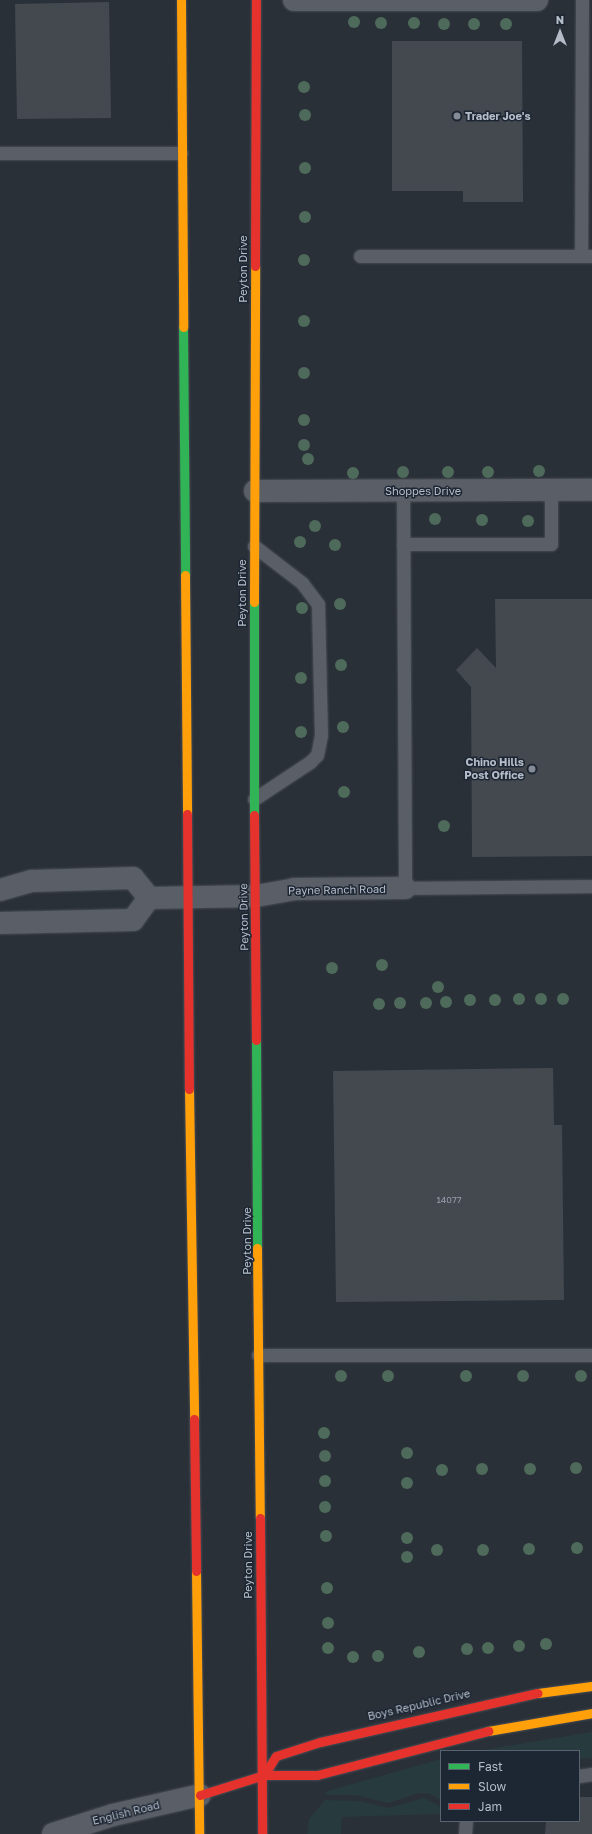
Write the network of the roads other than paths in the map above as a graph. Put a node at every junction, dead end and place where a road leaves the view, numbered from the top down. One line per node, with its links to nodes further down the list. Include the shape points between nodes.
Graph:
1 (181, 0): 7 (main road)
2 (256, 0): 12 (main road, Peyton Drive)
3 (294, 0): 4 (street)
4 (537, 0)
5 (582, 0): 9 (lane)
6 (0, 153): 7 (lane)
7 (181, 153): 21 (main road)
8 (360, 256): 9 (lane)
9 (587, 256)
10 (551, 490): 11 (street, Shoppes Drive); 13 (street, Shoppes Drive); 14 (lane, via 551,544)
11 (592, 490)
12 (254, 491): 13 (street, Shoppes Drive); 15 (main road, Peyton Drive)
13 (403, 491): 14 (lane)
14 (403, 544): 18 (lane)
15 (254, 546): 16 (main road, Peyton Drive); 16 (lane, via 302,583 318,604 322,734 317,755 310,762)
16 (254, 799): 20 (main road, Peyton Drive)
17 (592, 886): 18 (lane)
18 (405, 888): 20 (street, Payne Ranch Road, via 294,889)
19 (0, 890): 22 (street, via 32,881 133,878)
20 (256, 896): 21 (street, Payne Ranch Road); 24 (main road, Peyton Drive)
21 (188, 897): 22 (street, Payne Ranch Road); 31 (main road)
22 (149, 898): 23 (street, via 133,920)
23 (0, 923)
24 (258, 1355): 25 (lane); 29 (main road, Peyton Drive)
25 (592, 1355)
26 (592, 1686): 29 (main road, Boys Republic Drive, via 513,1696 323,1742 276,1756)
27 (592, 1713): 29 (main road, via 461,1736 317,1775)
28 (592, 1774): 30 (lane)
29 (264, 1775): 31 (main road); 35 (main road, Peyton Drive)
30 (580, 1776)
31 (200, 1795): 33 (street, English Road, via 113,1815); 34 (main road)
32 (466, 1822): 36 (lane)
33 (53, 1834)
34 (199, 1834)
35 (262, 1834)
36 (466, 1834)

